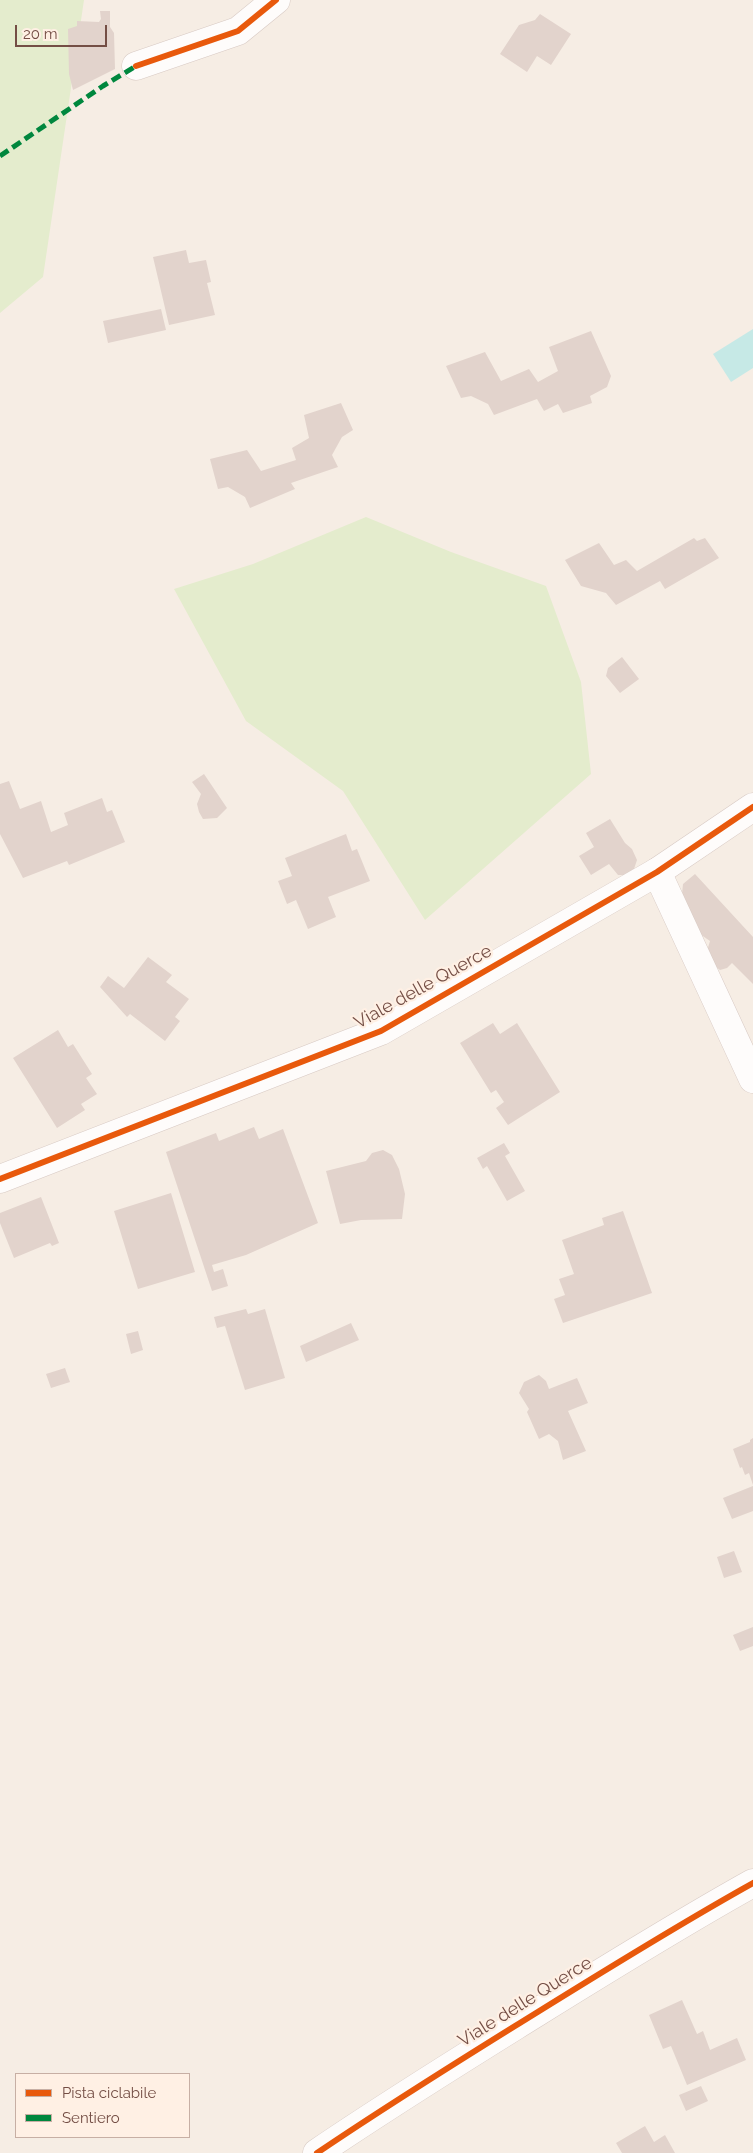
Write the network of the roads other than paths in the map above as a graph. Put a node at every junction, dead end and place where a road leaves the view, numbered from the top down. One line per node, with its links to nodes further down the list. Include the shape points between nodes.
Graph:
1 (276, 0): 2 (street, via 238,30)
2 (136, 66)
3 (753, 807): 4 (street, Viale delle Querce)
4 (657, 872): 5 (street); 6 (street, Viale delle Querce, via 381,1031)
5 (753, 1079)
6 (0, 1179)
7 (753, 1883): 8 (street, Viale delle Querce, via 617,1962)
8 (317, 2153)

